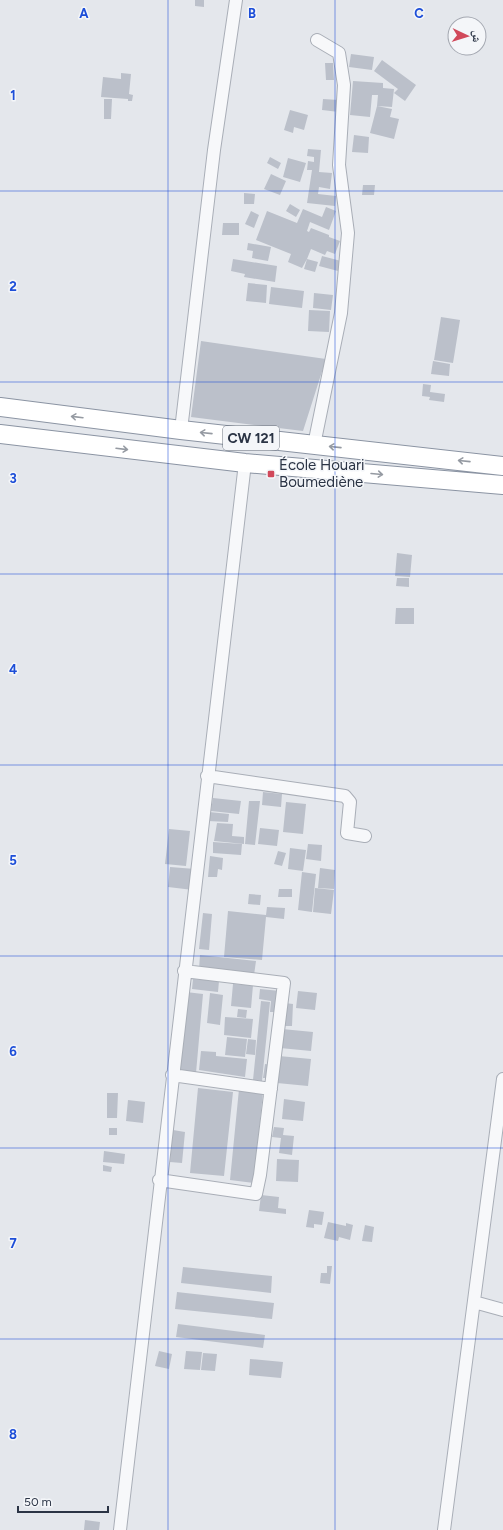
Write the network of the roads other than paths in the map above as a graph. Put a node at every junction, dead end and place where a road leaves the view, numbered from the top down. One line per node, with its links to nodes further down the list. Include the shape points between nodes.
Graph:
1 (236, 0): 4 (street, via 214,150)
2 (317, 40): 6 (street, via 339,53 344,85 339,165 348,234 341,313)
3 (0, 407): 4 (highway, CW 121, one-way to 3)
4 (181, 430): 6 (highway, CW 121, one-way to 4)
5 (0, 434): 7 (highway, one-way to 7)
6 (314, 445): 8 (highway, CW 121, one-way to 6)
7 (245, 463): 9 (highway, one-way to 9); 10 (street)
8 (503, 466)
9 (503, 484)
10 (207, 776): 11 (street, via 345,796 350,802 347,833); 12 (street)
11 (365, 836)
12 (184, 971): 13 (street); 15 (street, via 284,983)
13 (172, 1075): 15 (street); 16 (street)
14 (503, 1079): 17 (street)
15 (270, 1089): 16 (street, via 256,1194)
16 (159, 1180): 19 (street)
17 (474, 1302): 18 (street); 20 (street)
18 (503, 1310)
19 (120, 1530)
20 (444, 1530)

